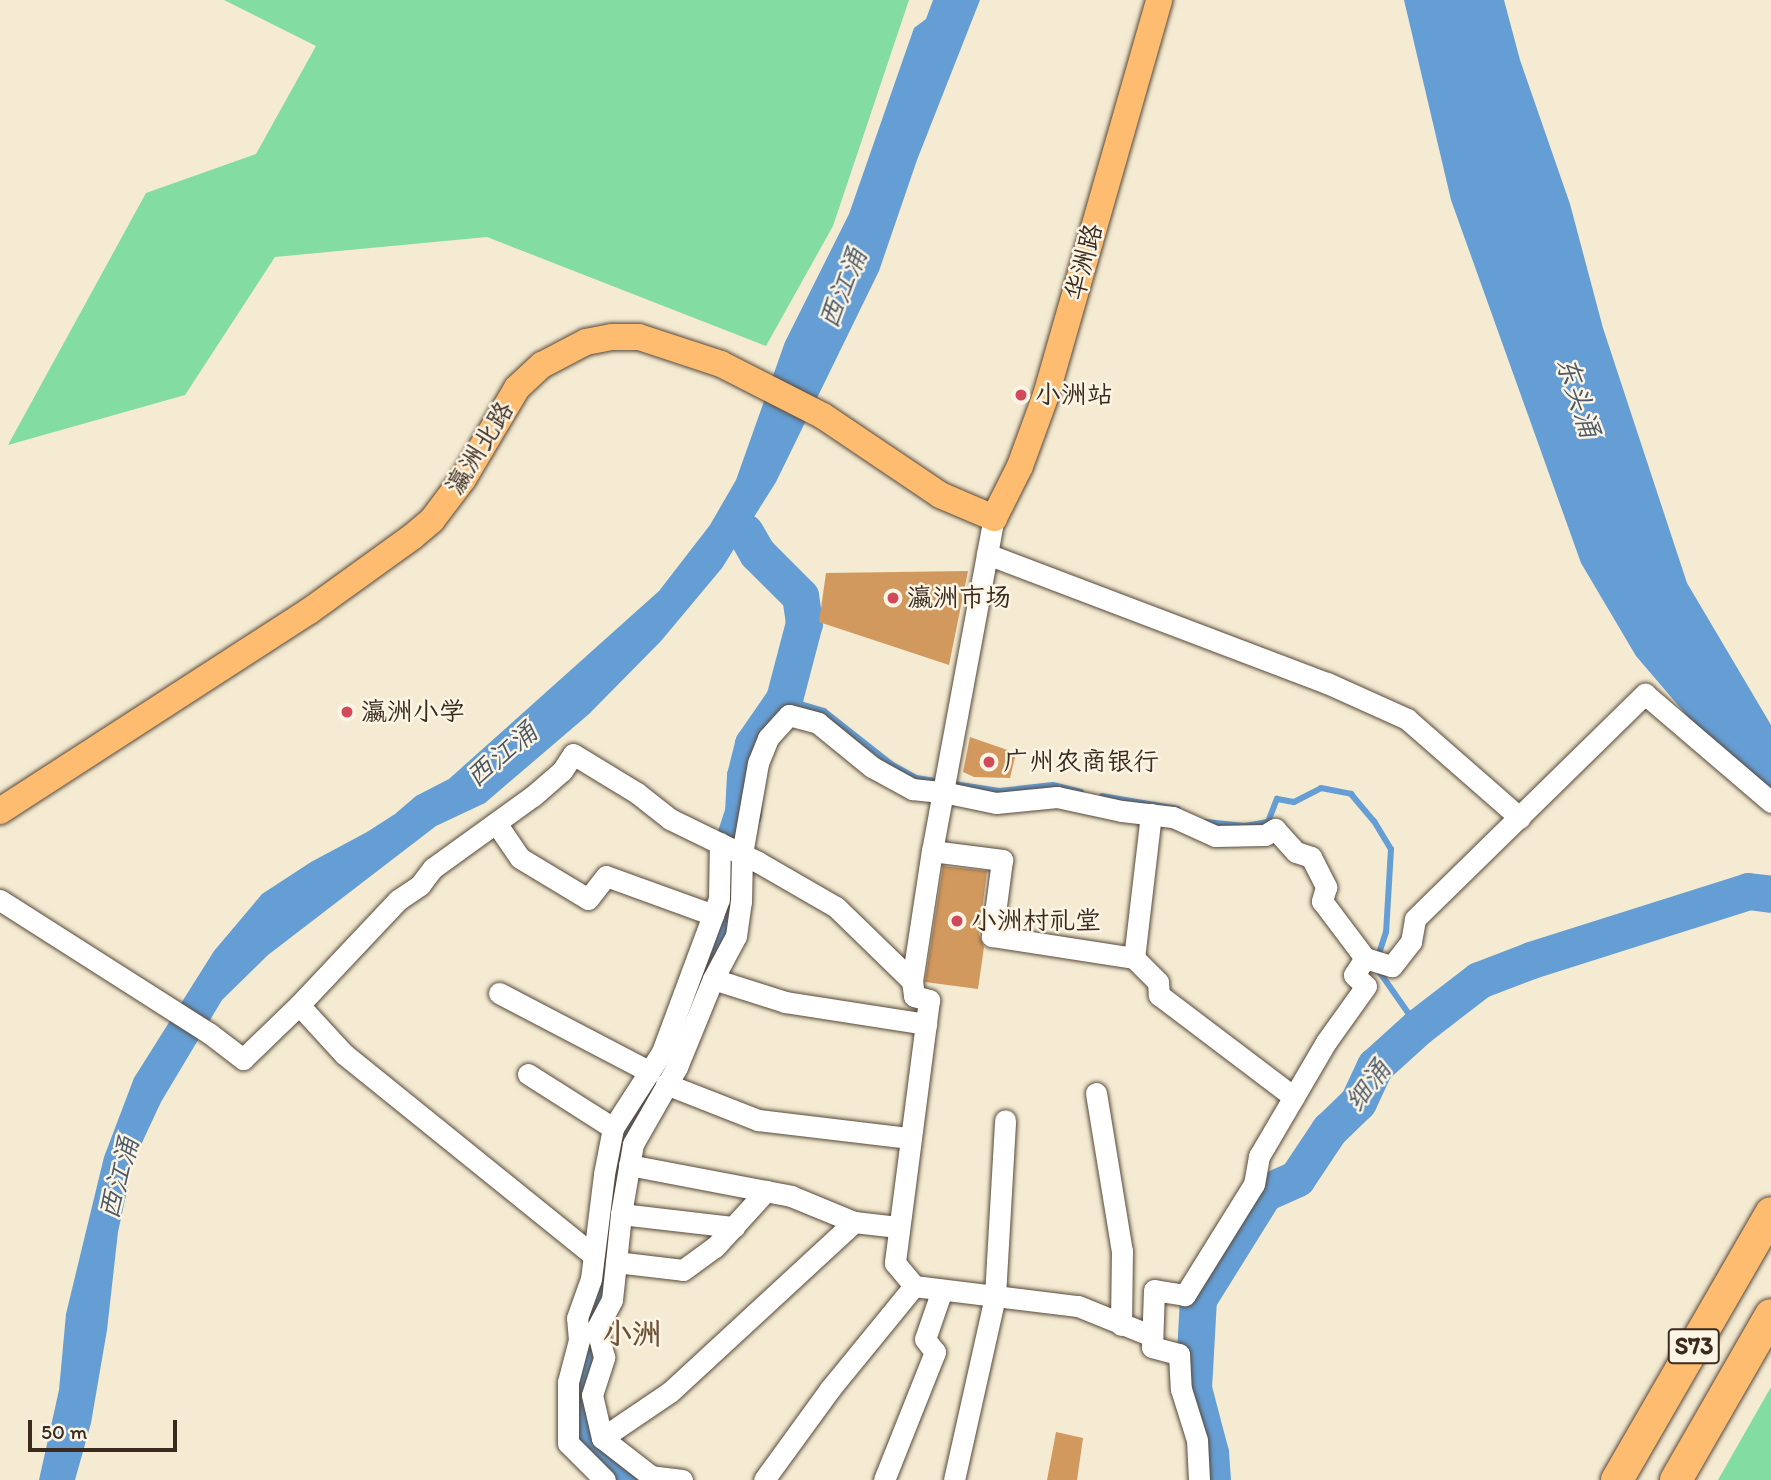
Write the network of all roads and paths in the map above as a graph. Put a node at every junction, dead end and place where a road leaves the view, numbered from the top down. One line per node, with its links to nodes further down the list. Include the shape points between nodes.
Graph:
1 (1159, 0): 2 (main road, 华洲路, via 1046,395 1020,466)
2 (994, 517): 3 (street); 6 (main road, 瀛洲北路, via 940,495 823,416 721,364 639,337 586,342 563,352 517,388 463,479 432,520 412,537 308,612)
3 (988, 554): 4 (street); 8 (street, via 1327,683 1407,719)
4 (943, 792): 7 (street, via 996,803 1057,797); 11 (street); 12 (street, via 912,789 873,767 818,723 789,715 768,738 758,763)
5 (1771, 802): 8 (street, via 1645,694)
6 (0, 811)
7 (1151, 814): 15 (street); 16 (street, via 1173,817 1215,836 1265,835 1275,829 1296,852 1311,858 1326,887 1322,901)
8 (1520, 818): 16 (street, via 1415,919 1411,942 1391,966)
9 (496, 823): 10 (street, via 562,771 573,754 670,819); 14 (street, via 520,858 588,899 606,876); 20 (street, via 433,868 420,885 398,900)
10 (720, 843): 12 (street); 14 (street, via 719,900)
11 (932, 851): 15 (street, via 1002,860 992,936); 18 (street)
12 (742, 854): 17 (street, via 736,936); 18 (street, via 836,907)
13 (0, 900): 20 (street, via 243,1059)
14 (713, 915): 23 (street, via 662,1052)
15 (1134, 958): 25 (street, via 1158,982 1159,995)
16 (1365, 958): 25 (street, via 1354,975 1366,986)
17 (713, 979): 21 (street, via 785,1002); 23 (street, via 677,1067)
18 (912, 981): 21 (street, via 914,996 929,1000)
19 (499, 993): 23 (street)
20 (299, 1005): 36 (street, via 344,1054)
21 (926, 1024): 28 (street)
22 (528, 1074): 27 (street)
23 (658, 1078): 27 (street); 28 (street, via 758,1119); 29 (street)
24 (1096, 1093): 42 (street, via 1122,1251)
25 (1294, 1097): 43 (street, via 1259,1156 1254,1184 1185,1295 1154,1290)
26 (1005, 1120): 40 (street)
27 (613, 1128): 36 (street)
28 (910, 1138): 35 (street)
29 (629, 1166): 30 (street); 32 (street)
30 (766, 1191): 33 (street, via 821,1206); 34 (street)
31 (1771, 1213): 51 (highway, S73)
32 (621, 1214): 34 (street); 37 (street)
33 (854, 1222): 35 (street); 44 (street, via 670,1392)
34 (734, 1227): 37 (street, via 683,1270)
35 (898, 1227): 38 (street, via 895,1263)
36 (592, 1254): 45 (street, via 591,1279 577,1318 579,1340 568,1382 568,1443)
37 (616, 1262): 44 (street, via 612,1300 597,1328 604,1357 592,1395)
38 (914, 1286): 39 (street); 47 (street)
39 (942, 1290): 40 (street); 48 (street, via 925,1339 934,1352)
40 (995, 1296): 42 (street, via 1078,1306); 49 (street)
41 (1771, 1315): 52 (highway, S73)
42 (1121, 1325): 43 (street)
43 (1152, 1336): 50 (street, via 1152,1347 1179,1354 1181,1389 1197,1440)
44 (603, 1438): 46 (street, via 651,1476)
45 (605, 1480)
46 (682, 1480)
47 (764, 1480)
48 (884, 1480)
49 (954, 1480)
50 (1199, 1480)
51 (1617, 1480)
52 (1676, 1480)

